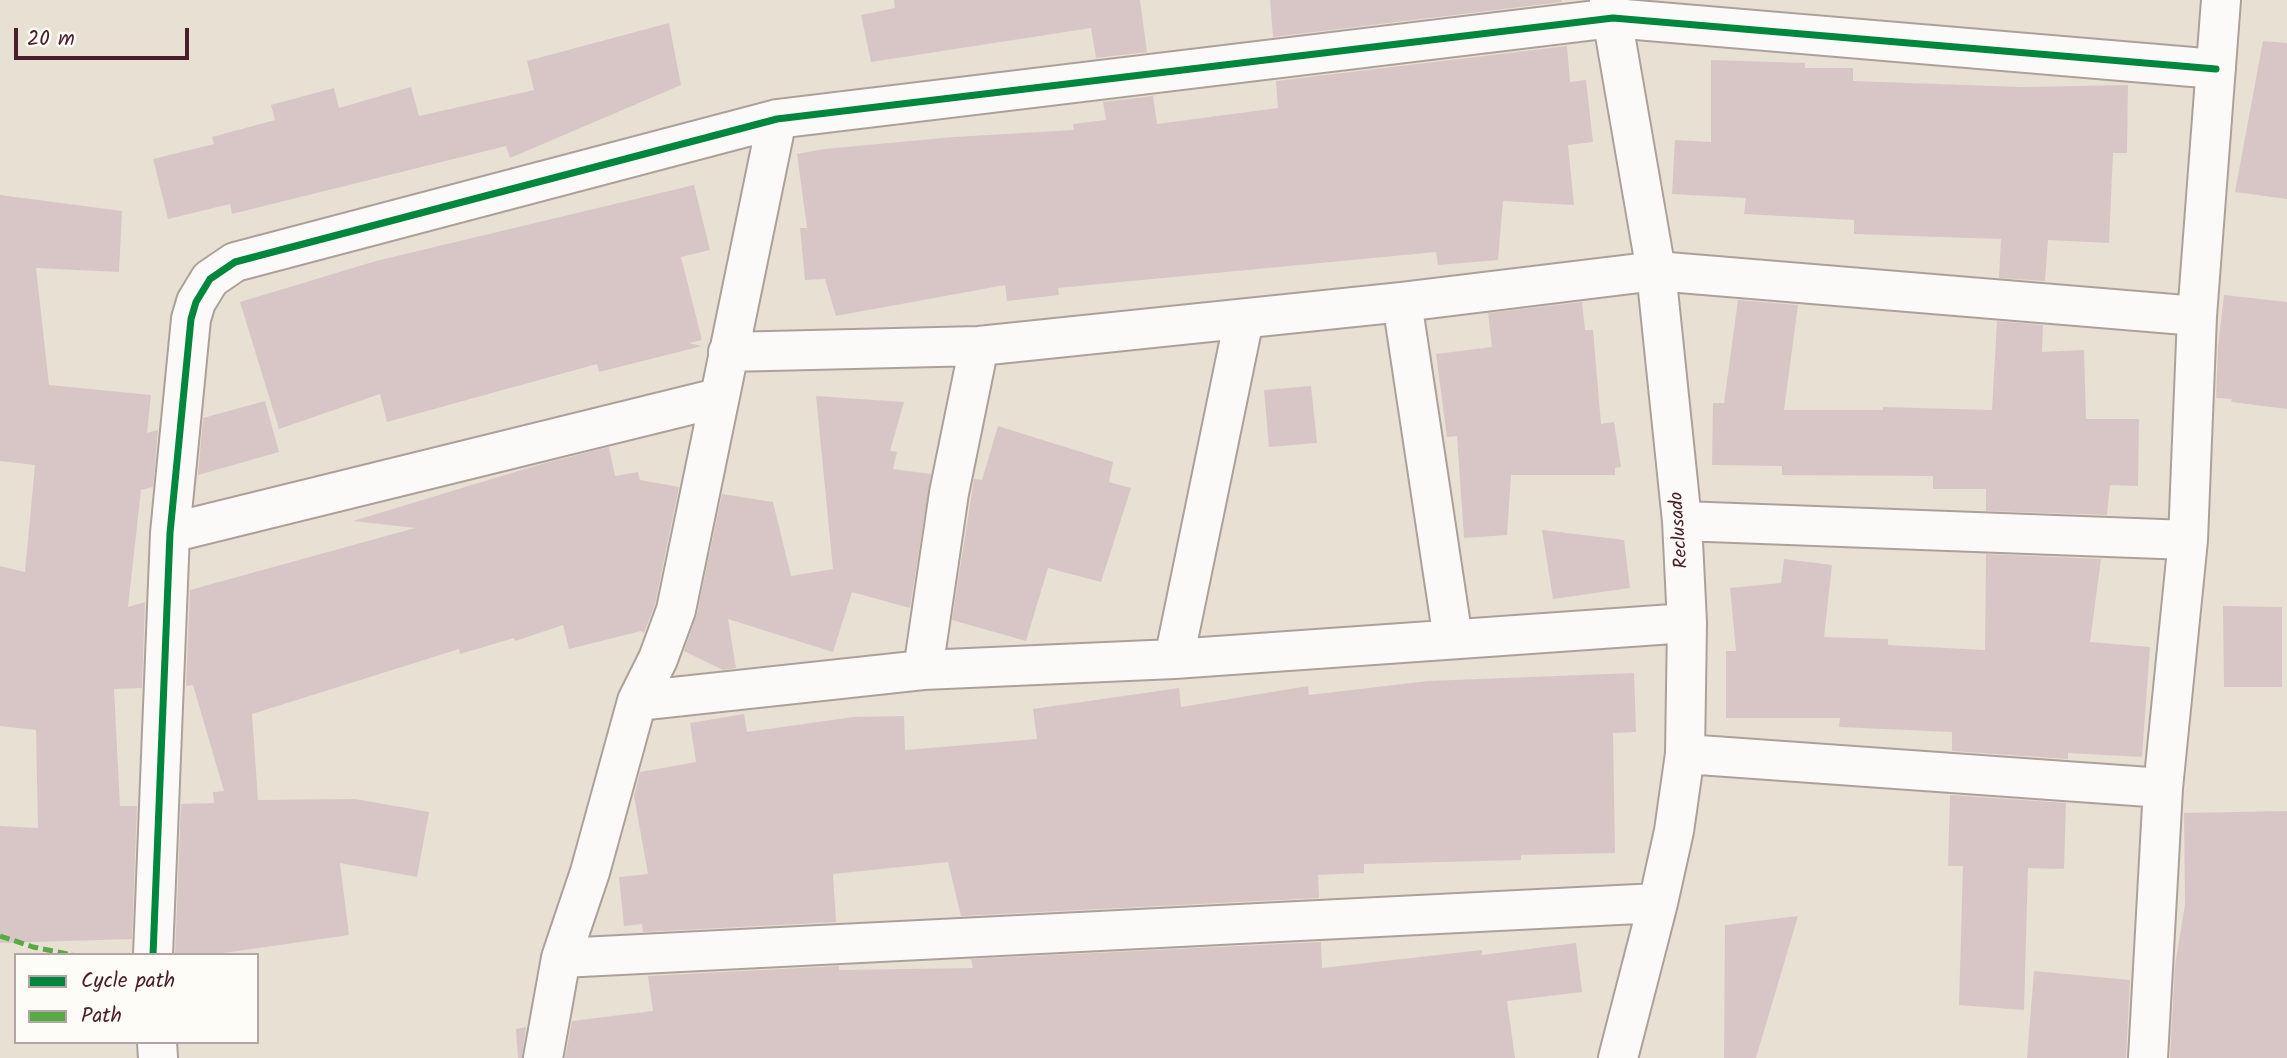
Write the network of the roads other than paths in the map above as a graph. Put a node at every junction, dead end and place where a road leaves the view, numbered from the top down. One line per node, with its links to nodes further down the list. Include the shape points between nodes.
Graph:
1 (2221, 0): 3 (street)
2 (1611, 9): 3 (street); 4 (street); 5 (street, Reclusado)
3 (2216, 69): 7 (street)
4 (777, 119): 10 (street); 13 (street, via 235,262 210,279 191,319)
5 (1656, 271): 6 (street); 7 (street); 12 (street, Reclusado)
6 (1402, 302): 8 (street); 16 (street)
7 (2197, 316): 14 (street)
8 (1244, 319): 9 (street); 17 (street)
9 (979, 346): 10 (street); 18 (street, via 949,493)
10 (728, 352): 11 (street)
11 (718, 398): 13 (street); 19 (street, via 676,610)
12 (1682, 521): 14 (street); 15 (street, Reclusado)
13 (170, 533): 23 (street)
14 (2188, 540): 21 (street)
15 (1687, 622): 16 (street); 20 (street, Reclusado)
16 (1453, 639): 17 (street)
17 (1174, 659): 18 (street)
18 (923, 670): 19 (street)
19 (637, 701): 24 (street)
20 (1685, 754): 21 (street); 22 (street, Reclusado)
21 (2163, 788): 27 (street)
22 (1658, 903): 24 (street); 26 (street, Reclusado)
23 (153, 953)
24 (561, 958): 25 (street)
25 (543, 1058)
26 (1618, 1058)
27 (2148, 1058)

